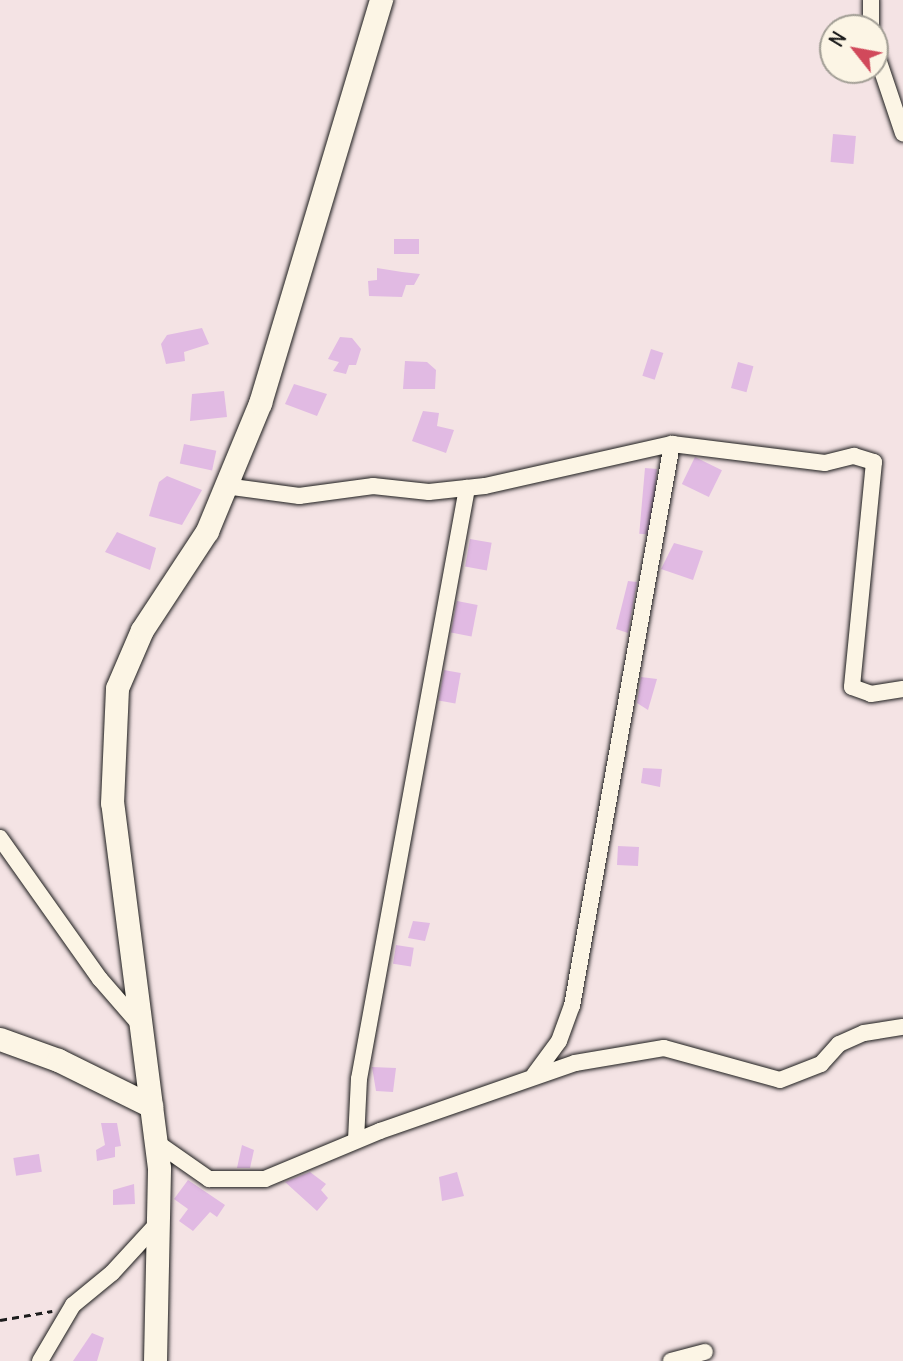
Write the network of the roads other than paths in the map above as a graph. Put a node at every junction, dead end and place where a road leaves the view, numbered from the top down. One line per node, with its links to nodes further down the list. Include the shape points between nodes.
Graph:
1 (381, 0): 5 (main road, via 260,403)
2 (886, 84): 3 (street)
3 (903, 133)
4 (672, 443): 6 (street); 7 (street, via 785,460 825,463 854,456 874,462 852,687 872,694); 12 (street, via 572,1006 559,1041)
5 (225, 486): 6 (street, via 299,496 334,488 429,492); 9 (main road, via 207,530 126,658 117,688 112,803)
6 (467, 488): 14 (street, via 359,1079)
7 (903, 690)
8 (0, 838): 9 (street, via 100,979)
9 (142, 1027): 13 (main road)
10 (903, 1027): 12 (street, via 864,1033 839,1044 821,1065 780,1080 664,1048)
11 (0, 1039): 13 (main road, via 58,1060)
12 (534, 1075): 14 (street, via 433,1116)
13 (151, 1106): 15 (main road)
14 (356, 1140): 15 (street, via 265,1179 230,1182 209,1179 181,1164)
15 (156, 1142): 16 (main road)
16 (156, 1225): 18 (street, via 69,1311); 19 (main road)
17 (705, 1352): 20 (street)
18 (40, 1361)
19 (155, 1361)
20 (671, 1361)

